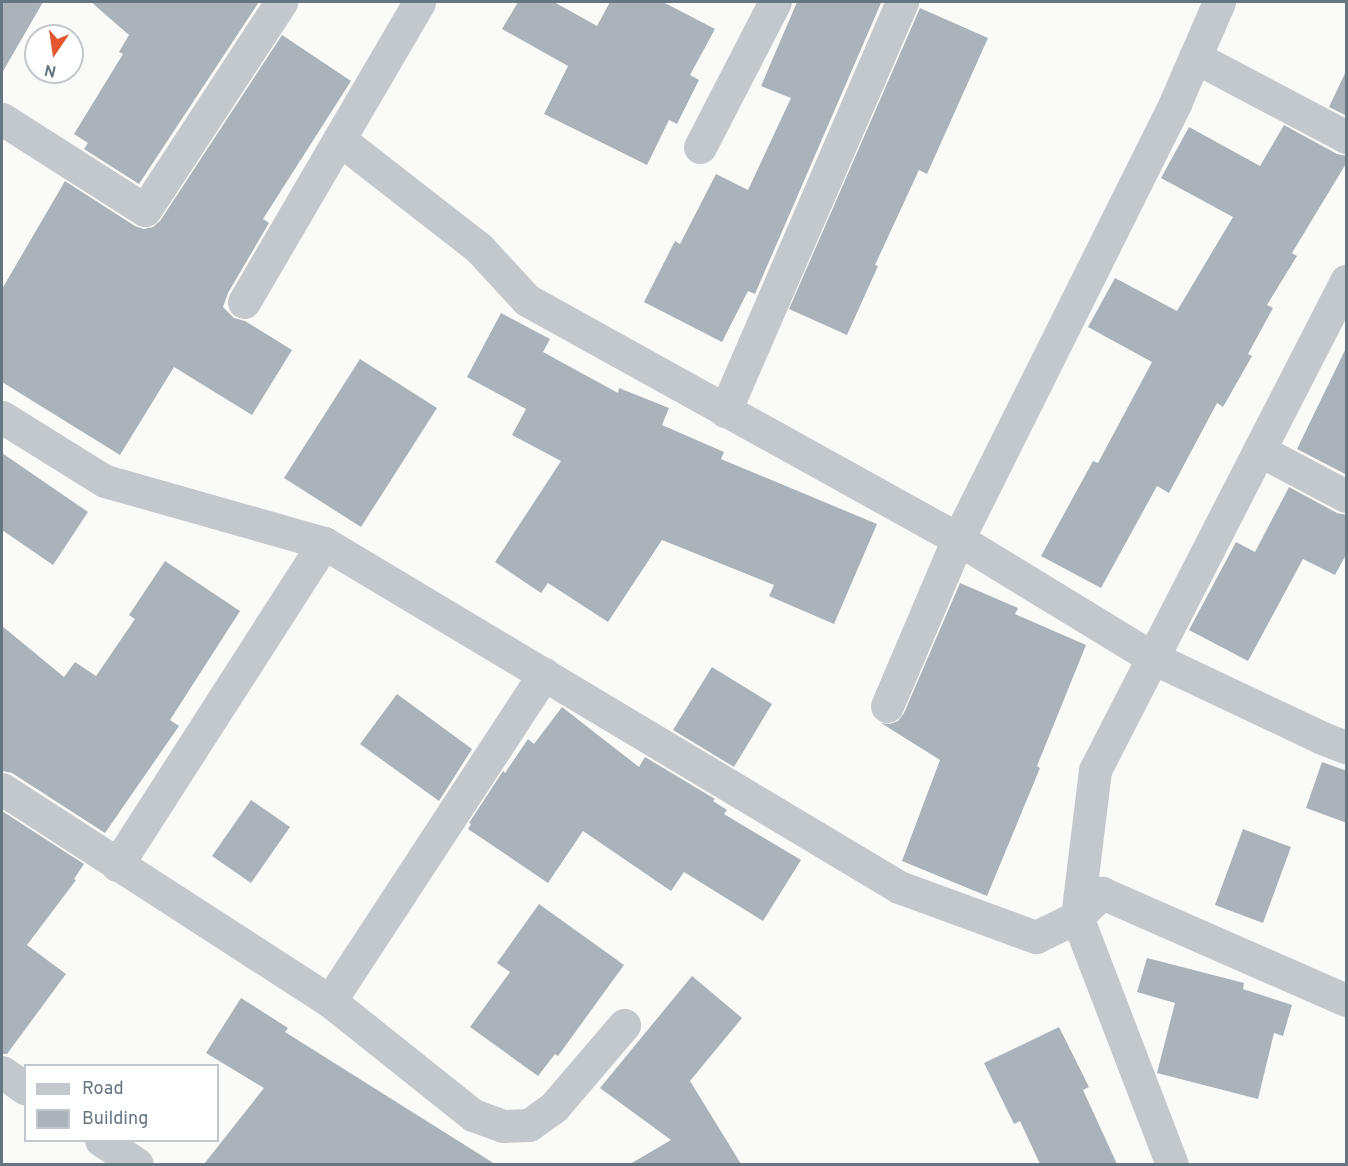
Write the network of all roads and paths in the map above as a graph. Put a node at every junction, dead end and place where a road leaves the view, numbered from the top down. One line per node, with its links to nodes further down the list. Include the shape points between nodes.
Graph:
1 (281, 2): 7 (street, via 145,210)
2 (419, 2): 9 (street)
3 (775, 2): 10 (street)
4 (902, 2): 13 (street)
5 (1219, 2): 6 (street)
6 (1195, 57): 8 (street); 17 (street)
7 (2, 120)
8 (1347, 137)
9 (339, 138): 12 (street); 13 (street, via 479,248 527,300)
10 (700, 147)
11 (1347, 281): 15 (street)
12 (244, 302)
13 (725, 411): 17 (street)
14 (2, 417): 18 (street, via 105,481)
15 (1259, 450): 16 (street); 19 (street)
16 (1347, 496)
17 (958, 540): 19 (street); 21 (street)
18 (324, 543): 20 (street); 24 (street)
19 (1151, 657): 22 (street); 25 (street, via 1095,770)
20 (544, 674): 25 (street, via 899,887 1036,937); 27 (street)
21 (887, 706)
22 (1347, 747)
23 (2, 789): 24 (street)
24 (117, 865): 27 (street)
25 (1077, 917): 26 (street, via 1102,893); 33 (street)
26 (1347, 1000)
27 (330, 1001): 28 (street, via 472,1115 503,1126 529,1125 554,1107)
28 (624, 1025)
29 (2, 1072): 30 (street)
30 (24, 1088)
31 (104, 1142): 32 (street)
32 (137, 1164)
33 (1172, 1164)

